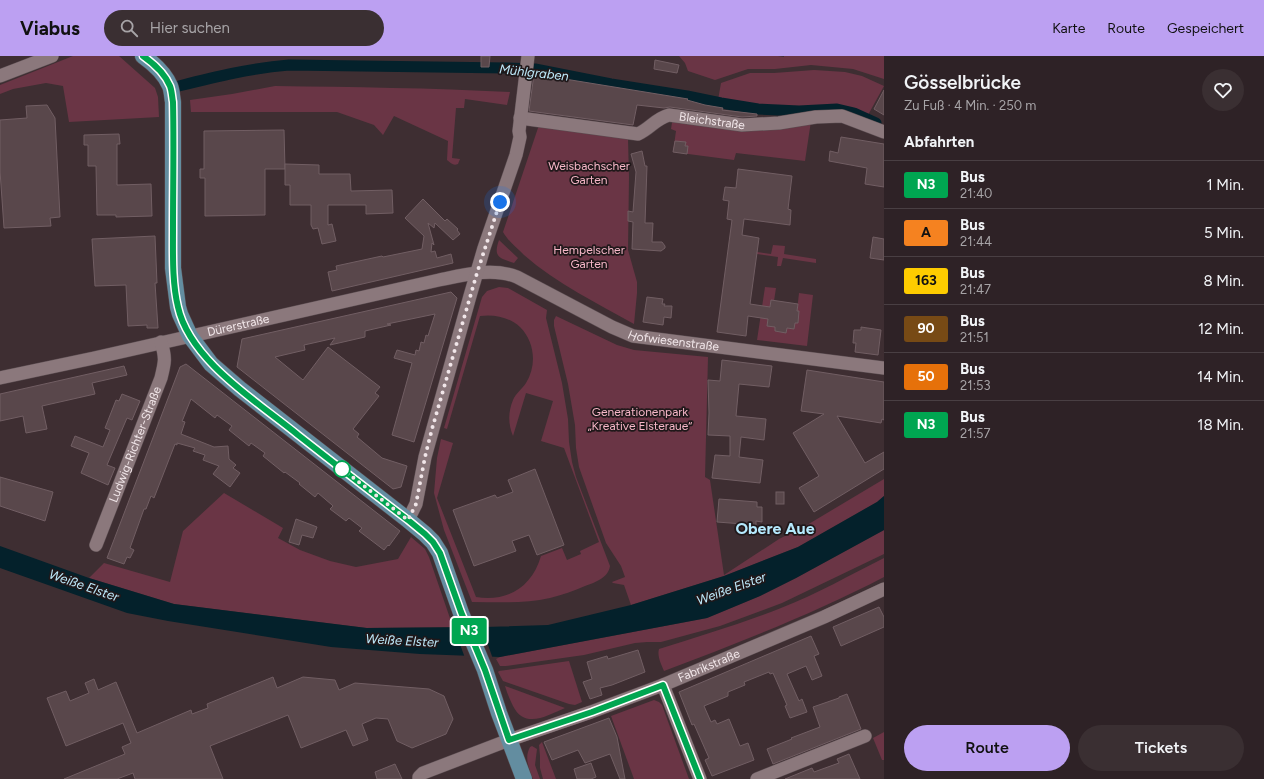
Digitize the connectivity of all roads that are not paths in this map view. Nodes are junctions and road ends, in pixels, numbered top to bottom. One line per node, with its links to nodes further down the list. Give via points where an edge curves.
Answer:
1 (52, 56): 4 (street)
2 (143, 56): 8 (main road, via 166,79 173,102 173,268 178,308)
3 (527, 64): 5 (street)
4 (0, 76)
5 (520, 118): 6 (street, Bleichstraße, via 638,134 659,118 669,115 742,125 842,116); 7 (street, via 520,137 516,155)
6 (884, 132)
7 (477, 273): 8 (street, Dürerstraße); 10 (street, Hofwiesenstraße, via 509,274 633,336); 12 (street, via 432,429 416,504)
8 (190, 336): 9 (street, Dürerstraße); 12 (main road, via 211,364 240,389)
9 (161, 342): 11 (street, Dürerstraße); 13 (street, Ludwig-Richter-Straße, via 165,355 164,367)
10 (884, 368)
11 (0, 378)
12 (408, 520): 17 (main road, via 433,542 440,553)
13 (96, 545)
14 (884, 589): 15 (street, Fabrikstraße)
15 (663, 685): 17 (street, Fabrikstraße); 20 (street)
16 (865, 736): 21 (street)
17 (509, 740): 18 (street, Fabrikstraße, via 423,773); 19 (main road)
18 (419, 778)
19 (524, 779)
20 (700, 779)
21 (757, 779)

